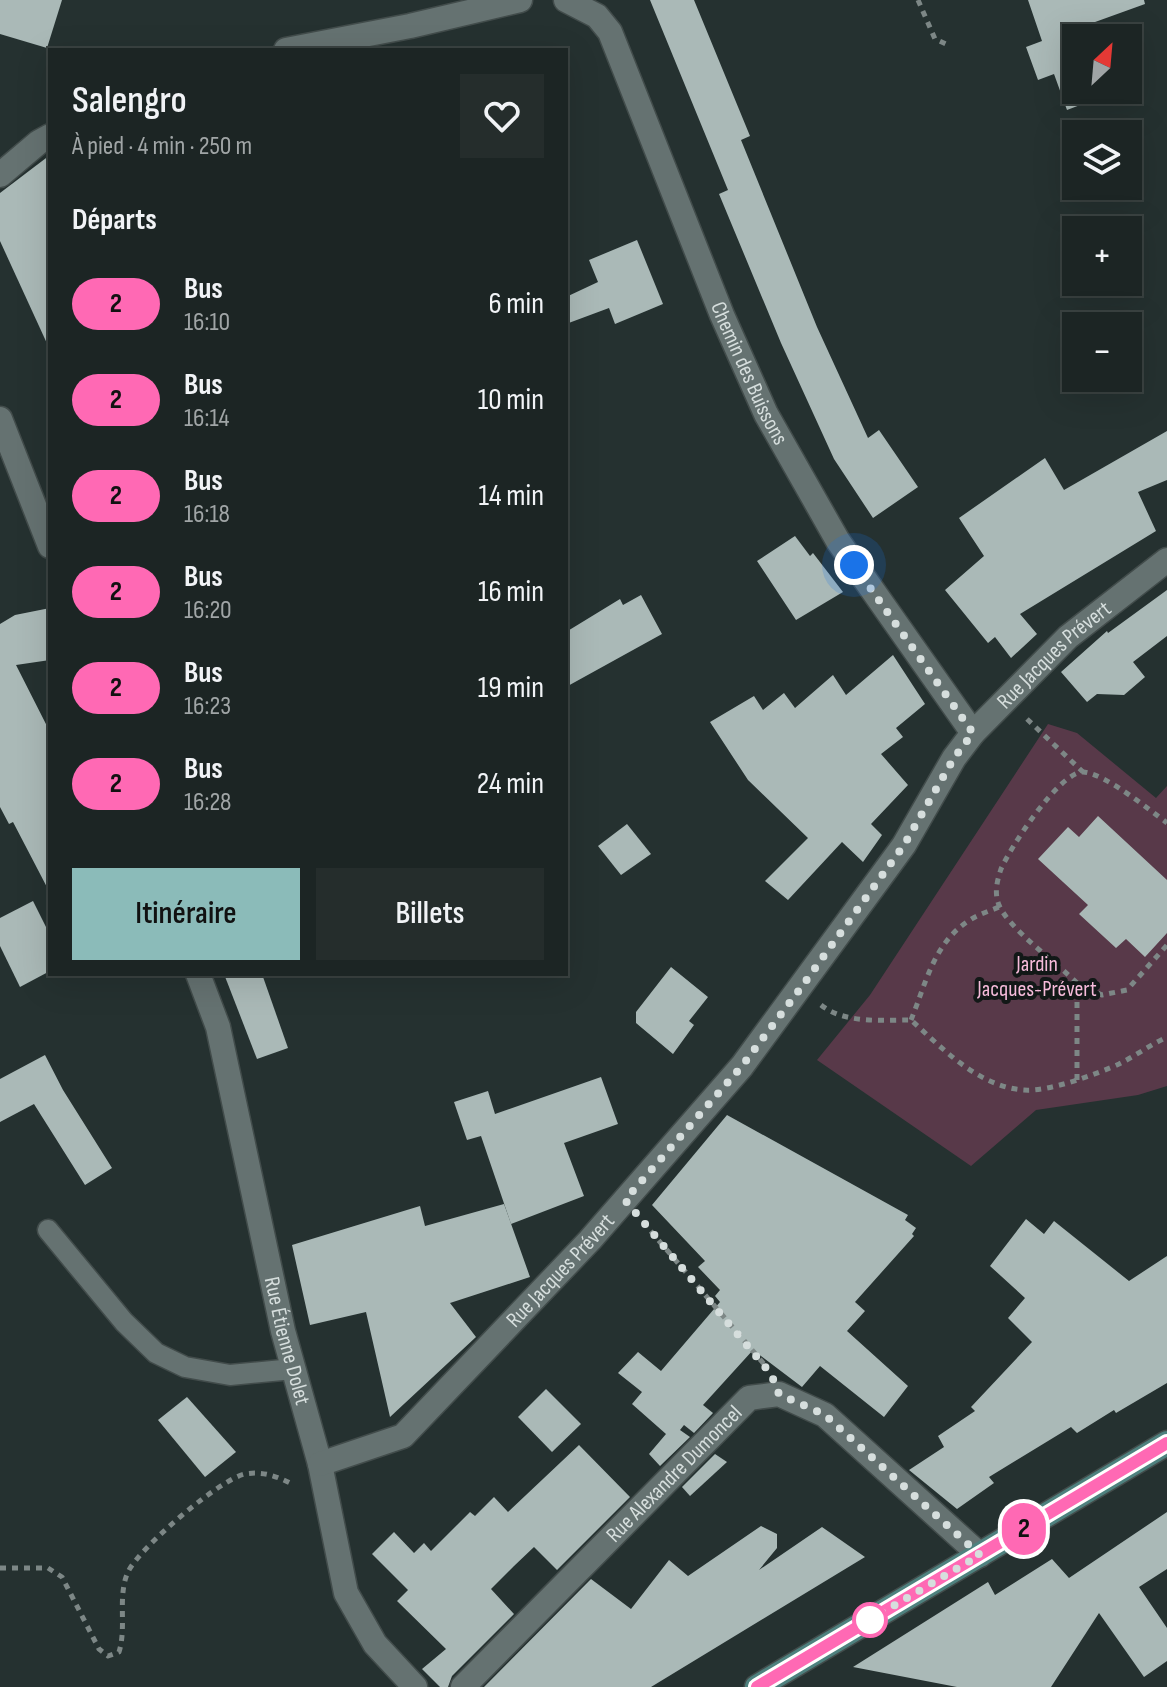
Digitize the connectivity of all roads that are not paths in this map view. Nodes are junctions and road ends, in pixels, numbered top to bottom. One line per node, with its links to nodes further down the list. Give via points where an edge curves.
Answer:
1 (520, 0): 3 (street)
2 (566, 0): 9 (street, Chemin des Buissons, via 597,16 610,32 766,414 838,541)
3 (296, 48)
4 (48, 137): 5 (street)
5 (0, 175)
6 (0, 419): 7 (street)
7 (48, 541)
8 (1167, 560): 9 (street, Rue Jacques Prévert, via 1068,637)
9 (973, 733): 14 (street, Rue Jacques Prévert, via 904,845 800,989 742,1066 625,1200 403,1436)
10 (199, 976): 12 (street, Rue Étienne Dolet, via 218,1027)
11 (48, 1230): 12 (lane, via 156,1353 185,1367 230,1375)
12 (293, 1369): 14 (street, Rue Étienne Dolet)
13 (1167, 1443): 15 (main road)
14 (320, 1464): 16 (street, Rue Étienne Dolet, via 346,1593 375,1644)
15 (980, 1555): 17 (street, Rue Alexandre Dumoncel, via 825,1415 779,1394 749,1398); 18 (main road)
16 (415, 1687)
17 (463, 1687)
18 (757, 1687)

